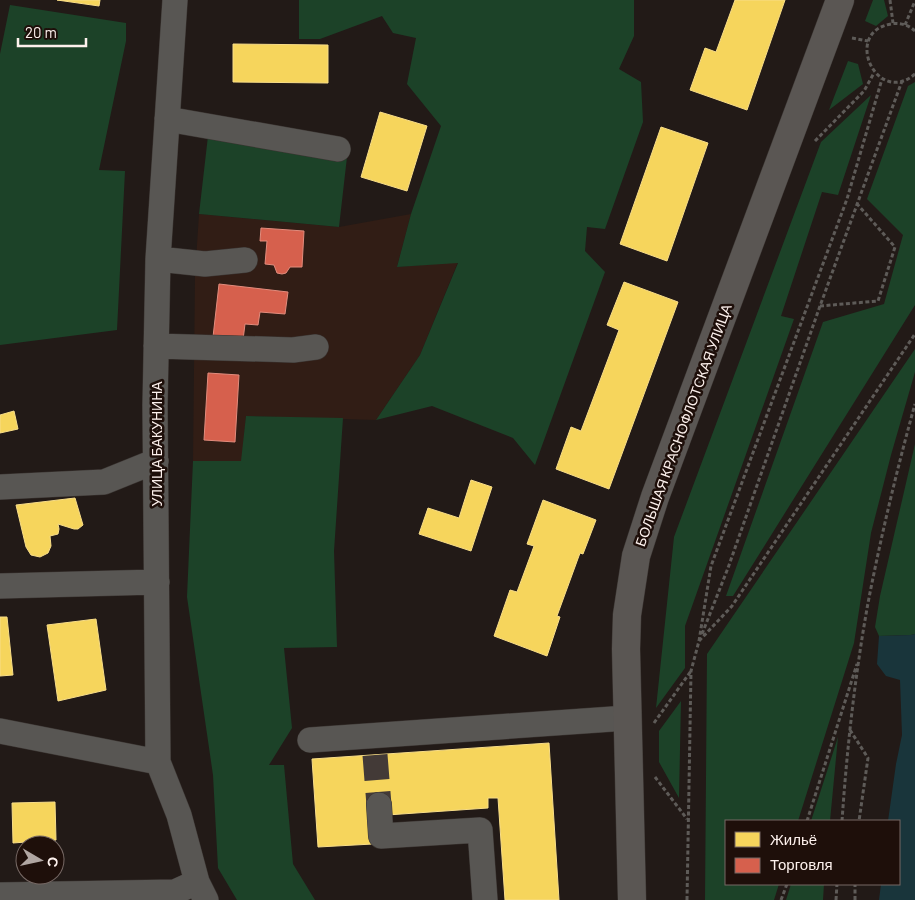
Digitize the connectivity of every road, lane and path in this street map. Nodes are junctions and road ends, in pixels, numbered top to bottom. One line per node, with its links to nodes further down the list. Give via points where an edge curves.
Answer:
1 (175, 0): 14 (street, УЛИЦА БАКУНИНА)
2 (840, 0): 32 (main road, БОЛЬШАЯ КРАСНОФЛОТСКАЯ УЛИЦА, via 636,556 627,615 626,649)
3 (890, 0): 5 (path)
4 (915, 2): 6 (path)
5 (893, 23): 6 (path); 9 (path, via 878,29)
6 (905, 25): 7 (path)
7 (915, 32)
8 (849, 38): 9 (path)
9 (868, 41): 10 (path, via 867,58)
10 (874, 72): 12 (path); 15 (path, via 864,91)
11 (915, 74): 13 (path)
12 (882, 79): 13 (path); 29 (path, via 847,199 711,566)
13 (902, 81): 17 (path)
14 (167, 119): 16 (street); 18 (street, УЛИЦА БАКУНИНА)
15 (809, 147)
16 (338, 149)
17 (858, 205): 20 (path); 20 (path, via 894,247 878,301)
18 (158, 259): 19 (street, via 205,264); 22 (street, УЛИЦА БАКУНИНА)
19 (245, 260)
20 (820, 306): 29 (path)
21 (915, 334): 29 (path, via 732,606)
22 (156, 346): 23 (street, via 293,350); 25 (street, УЛИЦА БАКУНИНА)
23 (316, 347)
24 (915, 404): 30 (path, via 868,603)
25 (156, 461): 26 (street, via 104,482); 27 (street, УЛИЦА БАКУНИНА)
26 (0, 487)
27 (156, 582): 28 (street); 36 (street, УЛИЦА БАКУНИНА)
28 (0, 586)
29 (699, 641): 31 (path)
30 (861, 654): 33 (path); 40 (path)
31 (691, 671): 32 (path); 39 (path)
32 (638, 724): 35 (street, via 374,746); 49 (main road, БОЛЬШАЯ КРАСНОФЛОТСКАЯ УЛИЦА)
33 (850, 730): 41 (path); 42 (path, via 868,758)
34 (0, 731): 36 (street)
35 (310, 740)
36 (158, 762): 46 (street, УЛИЦА БАКУНИНА, via 179,815)
37 (654, 776): 39 (path)
38 (379, 805): 48 (street, via 380,836 480,830)
39 (688, 819): 50 (path)
40 (807, 820)
41 (842, 820)
42 (860, 820)
43 (787, 885): 51 (path)
44 (837, 885): 52 (path)
45 (855, 885): 53 (path)
46 (202, 891): 47 (street)
47 (0, 895)
48 (485, 900)
49 (632, 900)
50 (687, 900)
51 (782, 900)
52 (836, 900)
53 (855, 900)

